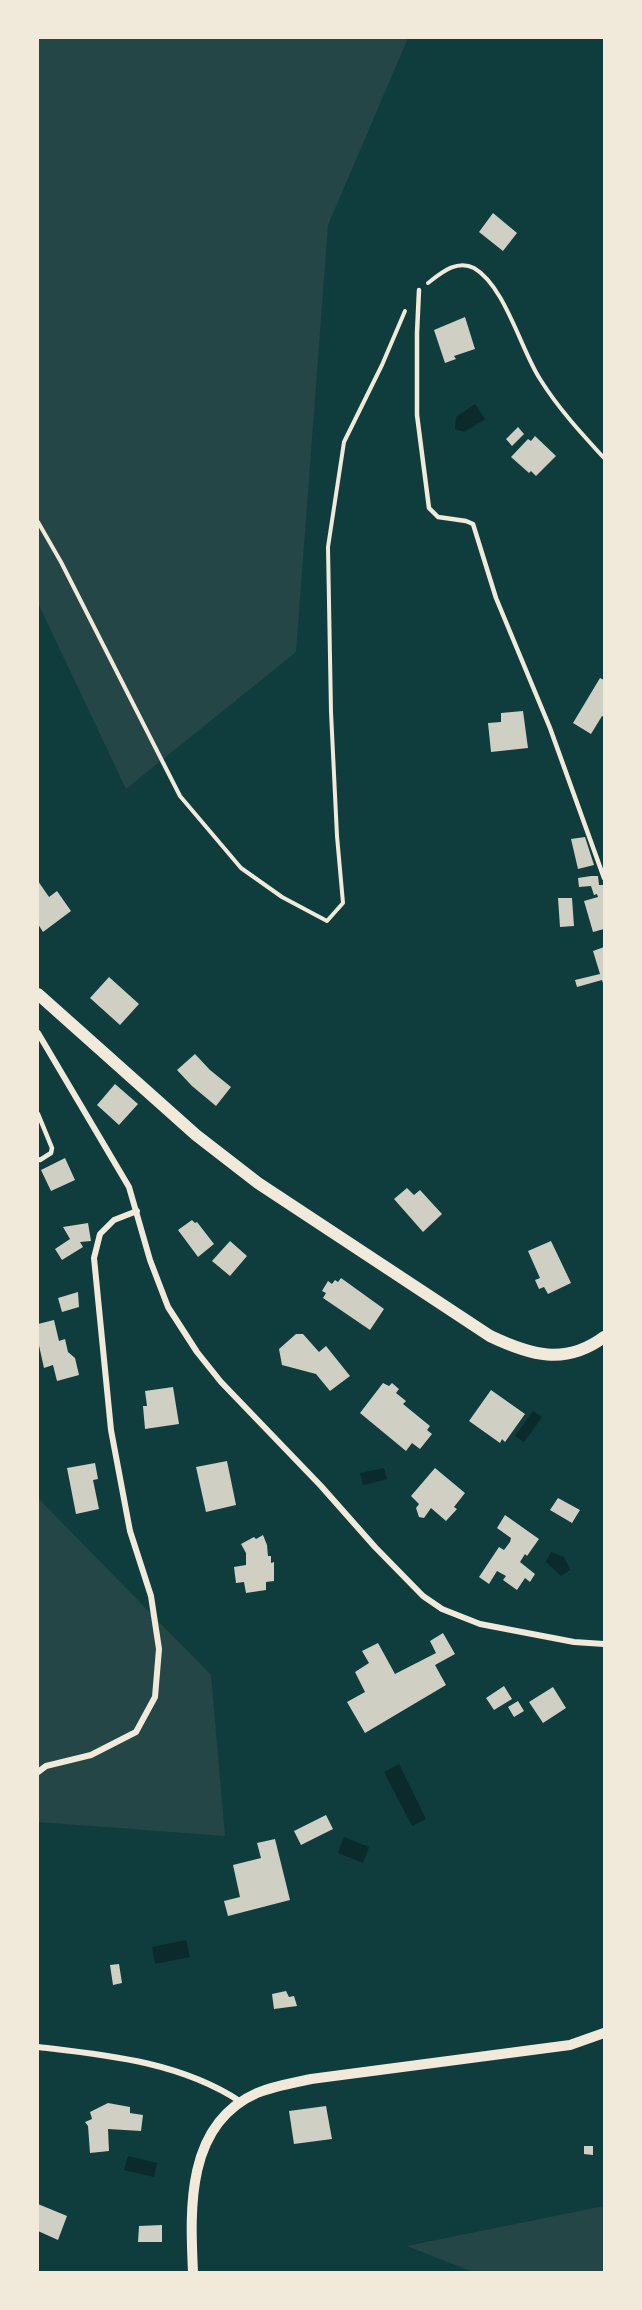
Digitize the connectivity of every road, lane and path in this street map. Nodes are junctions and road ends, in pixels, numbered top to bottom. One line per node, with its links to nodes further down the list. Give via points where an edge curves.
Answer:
1 (419, 290): 2 (path, via 444,271 460,265 474,268 499,296 538,377); 3 (path, via 407,306 344,442 328,548 331,712 343,903 327,921 282,897 241,868 180,796); 4 (lane, via 417,415 429,508 438,517 473,524 496,598 550,728)
2 (604, 458)
3 (38, 522)
4 (604, 878)
5 (38, 994): 11 (main road, via 196,1135 258,1183 490,1336 519,1350 549,1355 579,1350)
6 (38, 1033): 10 (street, via 129,1187)
7 (38, 1114): 8 (lane)
8 (39, 1122): 9 (lane, via 52,1148 46,1158)
9 (38, 1159)
10 (137, 1211): 12 (street, via 168,1307 197,1352 423,1596 442,1609 480,1624); 13 (street, via 114,1220 100,1234 94,1258 111,1430 130,1531 151,1596 159,1649 155,1697 136,1732 91,1755 46,1766)
11 (604, 1337)
12 (604, 1644)
13 (38, 1772)
14 (604, 2033): 16 (street, via 570,2045 311,2079 274,2087)
15 (38, 2047): 16 (street, via 124,2057 221,2088)
16 (241, 2102): 17 (street, via 214,2130 200,2156 193,2194)
17 (193, 2272)

